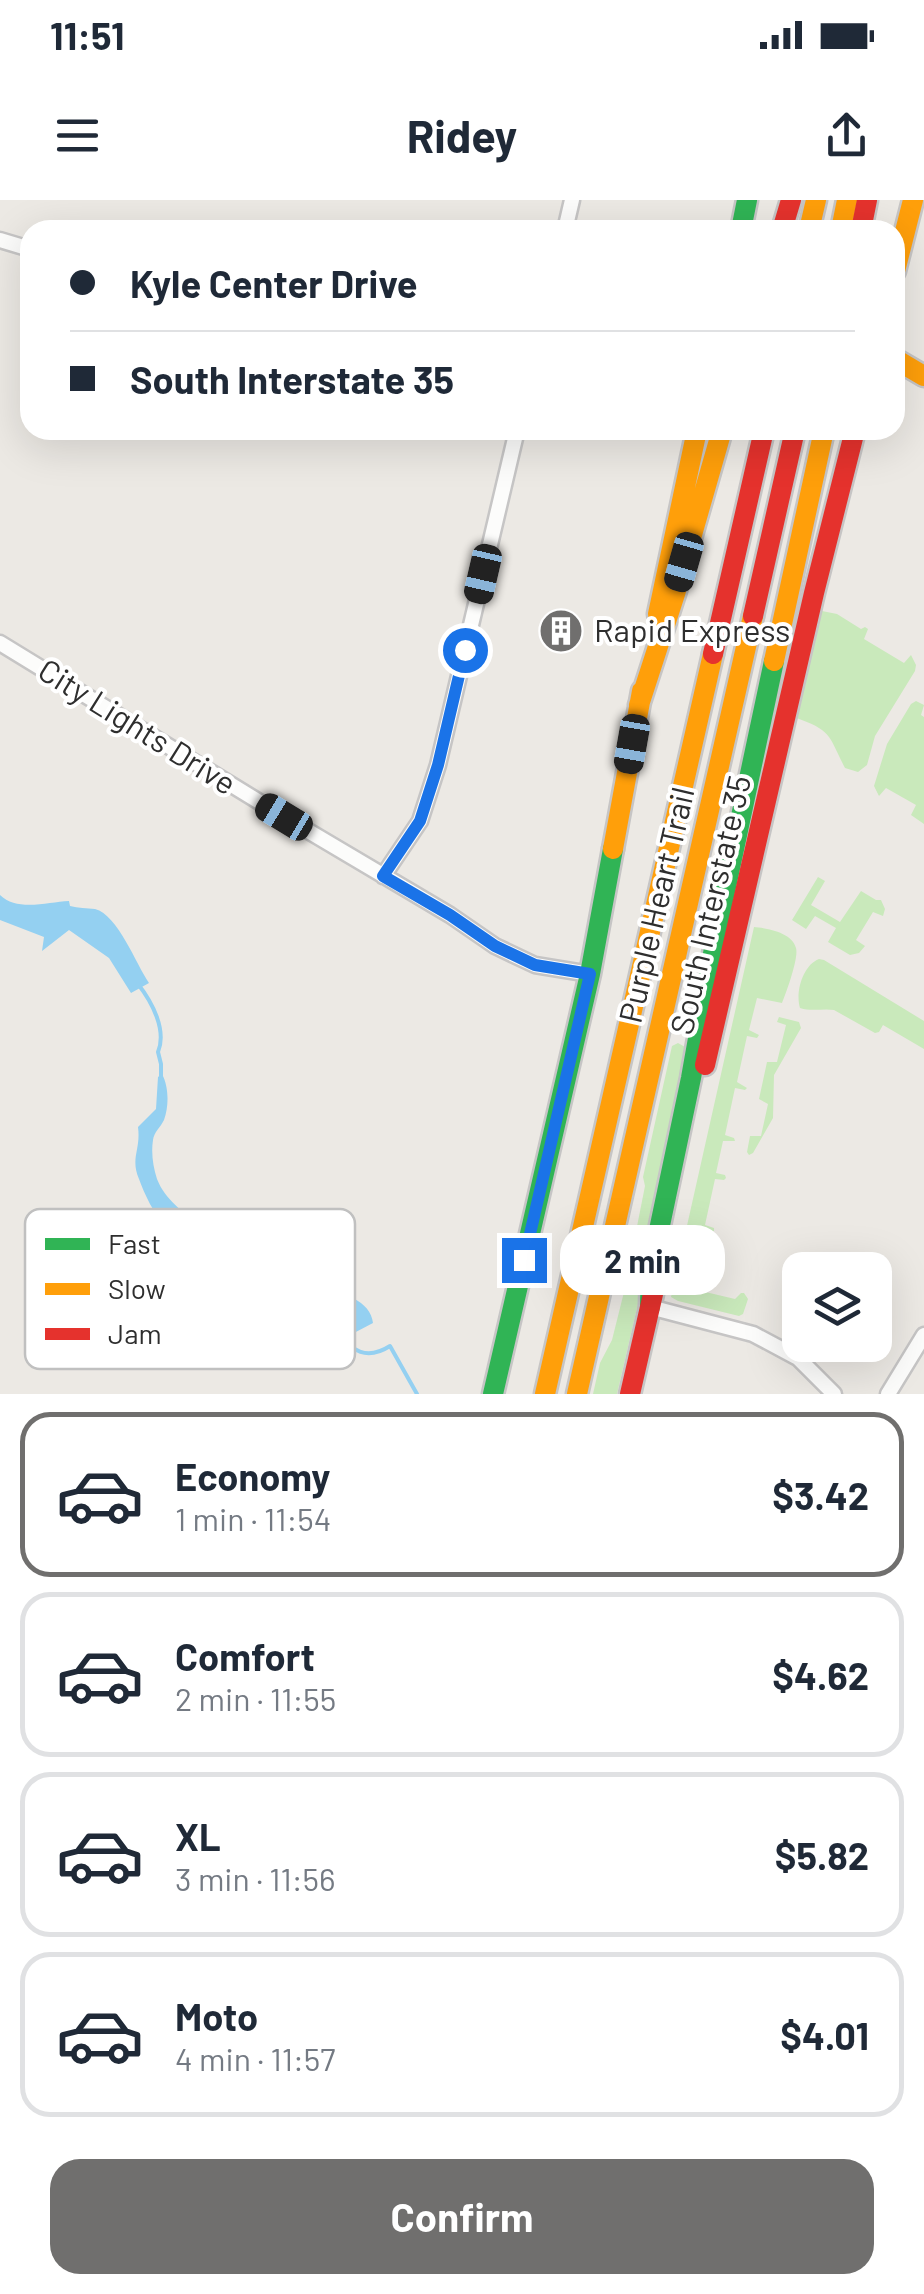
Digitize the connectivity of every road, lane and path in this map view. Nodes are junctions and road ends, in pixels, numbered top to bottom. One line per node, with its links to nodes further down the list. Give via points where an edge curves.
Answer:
1 (913, 200): 2 (main road)
2 (905, 232)
3 (515, 440): 12 (street, via 438,765 420,821)
4 (690, 440): 11 (main road)
5 (719, 440): 11 (main road)
6 (762, 440): 17 (main road, Purple Heart Trail)
7 (793, 440): 18 (main road, Purple Heart Trail)
8 (822, 440): 14 (main road, via 718,920)
9 (852, 440): 14 (main road, South Interstate 35)
10 (0, 644): 12 (street, City Lights Drive)
11 (639, 705): 13 (main road)
12 (383, 876): 13 (street, City Lights Drive, via 535,965)
13 (590, 974): 16 (main road)
14 (650, 1307): 19 (main road, South Interstate 35); 20 (street, via 753,1334 798,1358)
15 (924, 1335): 21 (street)
16 (492, 1394)
17 (545, 1394)
18 (577, 1394)
19 (630, 1394)
20 (834, 1394)
21 (888, 1394)

